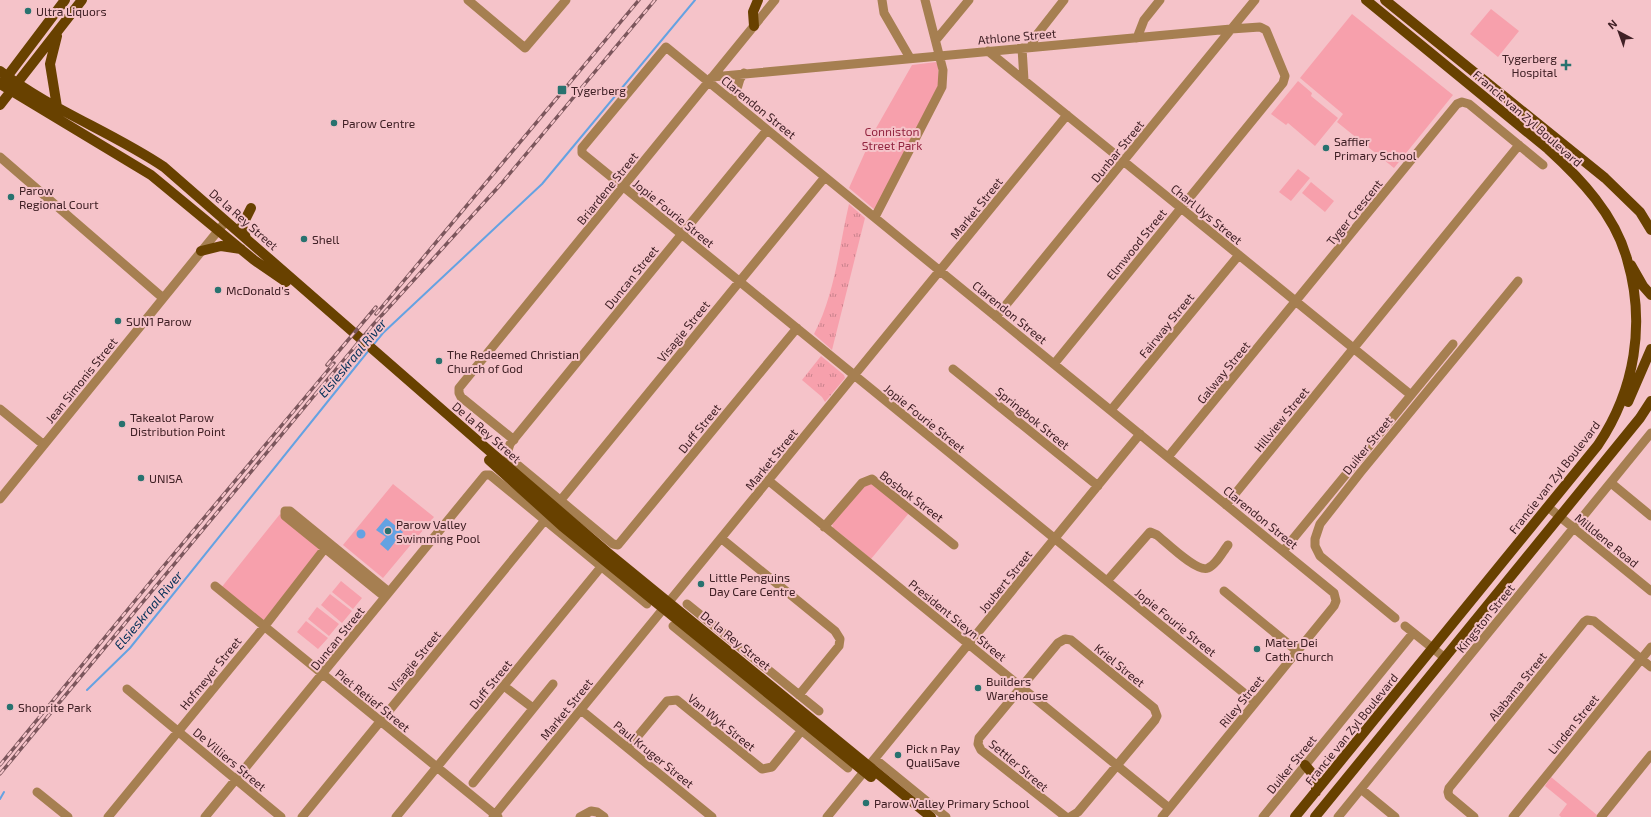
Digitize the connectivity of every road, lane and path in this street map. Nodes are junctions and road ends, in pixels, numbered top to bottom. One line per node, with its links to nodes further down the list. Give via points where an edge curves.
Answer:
1 (65, 0): 26 (main road)
2 (82, 0): 15 (main road)
3 (468, 0): 4 (street, via 525,48)
4 (566, 0)
5 (758, 0): 16 (main road, via 752,12)
6 (775, 0): 16 (street, Briardene Street)
7 (882, 0): 23 (street, via 884,13)
8 (925, 0): 19 (street)
9 (969, 0): 19 (street)
10 (1064, 0): 20 (street)
11 (1160, 0): 18 (street, via 1144,20)
12 (1255, 0): 17 (street, Dunbar Street)
13 (1366, 0): 57 (main road, Francie van Zyl Boulevard, via 1571,170 1606,214)
14 (1385, 0): 46 (main road, Francie van Zyl Boulevard, via 1605,178)
15 (62, 25): 29 (main road); 32 (main road, via 50,61)
16 (754, 26): 25 (street, Briardene Street)
17 (1231, 29): 18 (street, Athlone Street); 28 (street, Athlone Street, via 1260,27 1266,30 1285,76); 39 (street, Dunbar Street)
18 (1137, 38): 20 (street, Athlone Street)
19 (936, 40): 22 (street)
20 (1026, 48): 21 (street, Athlone Street); 27 (street)
21 (988, 51): 22 (street, Athlone Street); 27 (street, Charl Uys Street)
22 (939, 55): 23 (street, Athlone Street); 47 (street, via 944,75 942,87)
23 (910, 58): 24 (street, Athlone Street)
24 (744, 73): 25 (street, Athlone Street); 30 (street)
25 (710, 79): 30 (street, Clarendon Street); 37 (street, Clarendon Street, via 666,47); 42 (street, Briardene Street)
26 (2, 80): 29 (main road)
27 (1024, 80): 33 (street, Charl Uys Street)
28 (1283, 83): 45 (street, Elmwood Street)
29 (14, 87): 31 (main road); 32 (main road, De la Rey Street); 43 (main road, De la Rey Street, via 151,175)
30 (733, 102): 34 (street, Clarendon Street)
31 (0, 105)
32 (57, 107): 35 (main road, De la Rey Street)
33 (1067, 115): 39 (street, Charl Uys Street); 58 (street, Market Street)
34 (767, 130): 41 (street, Clarendon Street); 52 (street, Duncan Street)
35 (128, 145): 43 (main road, via 131,155 164,177); 48 (main road, De la Rey Street, via 164,167)
36 (1519, 145): 40 (street, Tyger Crescent); 63 (street, Tyger Crescent, via 1469,104 1457,104); 67 (street)
37 (581, 151): 42 (street, Jopie Fourie Street)
38 (0, 157): 62 (street)
39 (1124, 161): 45 (street, Charl Uys Street); 64 (street, Dunbar Street)
40 (1543, 165)
41 (825, 176): 47 (street, Clarendon Street); 59 (street, Visagie Street)
42 (623, 187): 52 (street, Jopie Fourie Street); 73 (street, Briardene Street)
43 (186, 202): 50 (main road, De la Rey Street)
44 (251, 208): 53 (main road, via 242,226)
45 (1181, 208): 56 (street, Charl Uys Street); 70 (street, Elmwood Street)
46 (1640, 212): 49 (main road); 51 (main road, Francie van Zyl Boulevard)
47 (875, 217): 58 (street, Clarendon Street)
48 (226, 221): 50 (street, Jean Simonis Street); 53 (main road, De la Rey Street)
49 (1651, 224)
50 (219, 230): 54 (main road, De la Rey Street); 55 (street, Jean Simonis Street)
51 (1651, 230)
52 (682, 234): 59 (street, Jopie Fourie Street); 80 (street, Duncan Street)
53 (246, 238): 69 (main road, De la Rey Street)
54 (241, 249): 55 (main road, via 221,246); 69 (main road, De la Rey Street, via 280,276)
55 (201, 251): 62 (street, Jean Simonis Street)
56 (1239, 255): 63 (street, Charl Uys Street); 77 (street, Fairway Street)
57 (1627, 258): 61 (main road); 83 (main road, Francie van Zyl Boulevard, via 1636,308 1636,336 1631,371 1613,421)
58 (940, 271): 64 (street, Clarendon Street); 72 (street, Market Street)
59 (739, 281): 65 (street, Jopie Fourie Street); 88 (street, Visagie Street)
60 (1518, 281): 112 (street, Duiker Street, via 1360,473 1316,532 1315,546 1320,556)
61 (1651, 295)
62 (163, 298): 81 (street, Jean Simonis Street)
63 (1296, 301): 67 (street, Charl Uys Street); 82 (street, Galway Street)
64 (996, 317): 70 (street, Clarendon Street)
65 (797, 328): 72 (street, Jopie Fourie Street); 98 (street, Duff Street)
66 (1453, 344): 74 (street)
67 (1354, 348): 74 (street, Charl Uys Street); 89 (street, Hillview Street)
68 (1651, 349): 83 (main road, via 1629,401 1614,428)
69 (376, 357): 111 (main road, De la Rey Street, via 562,526)
70 (1054, 364): 77 (street, Clarendon Street)
71 (953, 368): 86 (street, Springbok Street)
72 (854, 376): 84 (street, Market Street); 97 (street, Jopie Fourie Street)
73 (458, 391): 80 (street, De la Rey Street, via 461,397)
74 (1411, 395): 101 (street)
75 (1651, 401): 92 (main road)
76 (0, 409): 81 (street)
77 (1111, 410): 79 (street, Clarendon Street)
78 (1651, 433): 85 (street, Kingston Street)
79 (1140, 434): 82 (street, Clarendon Street); 86 (street, Joubert Street)
80 (514, 440): 88 (street, De la Rey Street, via 508,450 510,459)
81 (44, 445): 87 (street, Jean Simonis Street)
82 (1168, 457): 89 (street, Clarendon Street)
83 (1583, 465): 90 (main road, Francie van Zyl Boulevard)
84 (769, 481): 94 (street, President Steyn Street); 96 (street, Market Street)
85 (1611, 483): 91 (street); 95 (street, Kingston Street)
86 (1098, 486): 97 (street, Joubert Street)
87 (0, 499)
88 (560, 501): 98 (street, De la Rey Street, via 613,544)
89 (1226, 505): 101 (street, Clarendon Street)
90 (1548, 508): 92 (street, Milldene Road); 119 (main road, Francie van Zyl Boulevard)
91 (1651, 516)
92 (1559, 517): 95 (street, Milldene Road); 121 (main road)
93 (545, 520): 102 (street); 107 (street, Duncan Street, via 487,475); 134 (street, Visagie Street)
94 (824, 527): 99 (street, Bosbok Street, via 862,483 872,479); 117 (street, President Steyn Street)
95 (1574, 528): 106 (street, Milldene Road); 146 (street, Kingston Street)
96 (722, 539): 111 (street, Market Street); 129 (street, via 835,631 840,638 839,646)
97 (1054, 539): 103 (street, Jopie Fourie Street); 117 (street, Joubert Street)
98 (620, 544)
99 (954, 545)
100 (1228, 545): 103 (street, via 1211,566 1203,568 1193,565 1150,532)
101 (1284, 551): 108 (street, Clarendon Street, via 1332,591)
102 (601, 567): 109 (street); 126 (street, Duff Street)
103 (1107, 581): 130 (street, Jopie Fourie Street)
104 (215, 586): 115 (street, Piet Retief Street)
105 (1224, 591): 120 (street)
106 (1651, 591)
107 (387, 595): 115 (street, Hofmeyer Street, via 327,545); 124 (street, Duncan Street)
108 (1336, 598): 120 (street, Riley Street, via 1334,606)
109 (646, 604)
110 (687, 604): 129 (street, De la Rey Street)
111 (666, 605): 132 (street, Market Street); 140 (main road, De la Rey Street)
112 (1395, 618)
113 (673, 626): 135 (street)
114 (1405, 626): 116 (street)
115 (264, 627): 124 (street, Piet Retief Street); 136 (street, Hofmeyer Street)
116 (1413, 633): 119 (street); 139 (street, Duiker Street)
117 (969, 644): 127 (street, President Steyn Street); 140 (street, Joubert Street)
118 (1651, 647): 122 (street, Linden Street)
119 (1433, 648): 121 (street); 148 (main road, Francie van Zyl Boulevard)
120 (1298, 651): 130 (street, Riley Street)
121 (1445, 658): 169 (main road)
122 (1641, 659): 123 (street, Alabama Street); 172 (street, Alabama Street, via 1594,621 1584,622 1449,788 1449,796); 173 (street, Linden Street)
123 (1651, 667)
124 (323, 674): 134 (street, Piet Retief Street); 144 (street, Duncan Street)
125 (553, 684): 131 (street)
126 (504, 686): 131 (street); 142 (street, Duff Street)
127 (1021, 687): 141 (street, President Steyn Street); 141 (street, Kriel Street, via 1060,641 1069,639 1083,650 1156,712 1155,720); 164 (street, Settler Street, via 979,738 978,746)
128 (127, 689): 136 (street, De Villiers Street)
129 (799, 696): 133 (street, De la Rey Street)
130 (1255, 702): 149 (street, Riley Street)
131 (533, 708): 145 (street)
132 (581, 710): 137 (street, Paul Kruger Street); 150 (street, Market Street)
133 (819, 711)
134 (381, 721): 142 (street, Piet Retief Street); 155 (street, Visagie Street)
135 (802, 730): 137 (street, Van Wyk Street, via 772,767 762,769 677,700 672,699 667,701); 143 (street)
136 (178, 732): 144 (street, De Villiers Street); 152 (street, Hofmeyer Street)
137 (628, 748): 159 (street, Paul Kruger Street)
138 (1651, 755): 174 (street)
139 (1305, 765): 148 (main road, via 1316,778); 167 (street, Duiker Street)
140 (870, 766): 160 (street, Joubert Street); 161 (main road, De la Rey Street); 162 (main road, De la Rey Street); 163 (street, De la Rey Street)
141 (1117, 766): 149 (street, President Steyn Street); 165 (street, via 1078,812)
142 (437, 767): 150 (street, Piet Retief Street); 156 (street, Duff Street)
143 (848, 768)
144 (236, 780): 153 (street, Duncan Street); 154 (street, De Villiers Street)
145 (473, 783)
146 (1361, 789): 170 (street, Kingston Street); 171 (street)
147 (37, 792): 151 (street)
148 (1316, 792): 168 (main road, Francie van Zyl Boulevard)
149 (1169, 808): 166 (street, Riley Street)
150 (495, 816)
151 (68, 817)
152 (108, 817)
153 (205, 817)
154 (281, 817)
155 (302, 817)
156 (396, 817)
157 (580, 817): 158 (street, via 591,811)
158 (604, 817)
159 (712, 817)
160 (827, 817)
161 (920, 817)
162 (931, 817)
163 (946, 817)
164 (1066, 817)
165 (1070, 817)
166 (1162, 817)
167 (1263, 817)
168 (1295, 817)
169 (1315, 817)
170 (1338, 817)
171 (1396, 817)
172 (1474, 817)
173 (1513, 817)
174 (1600, 817)

